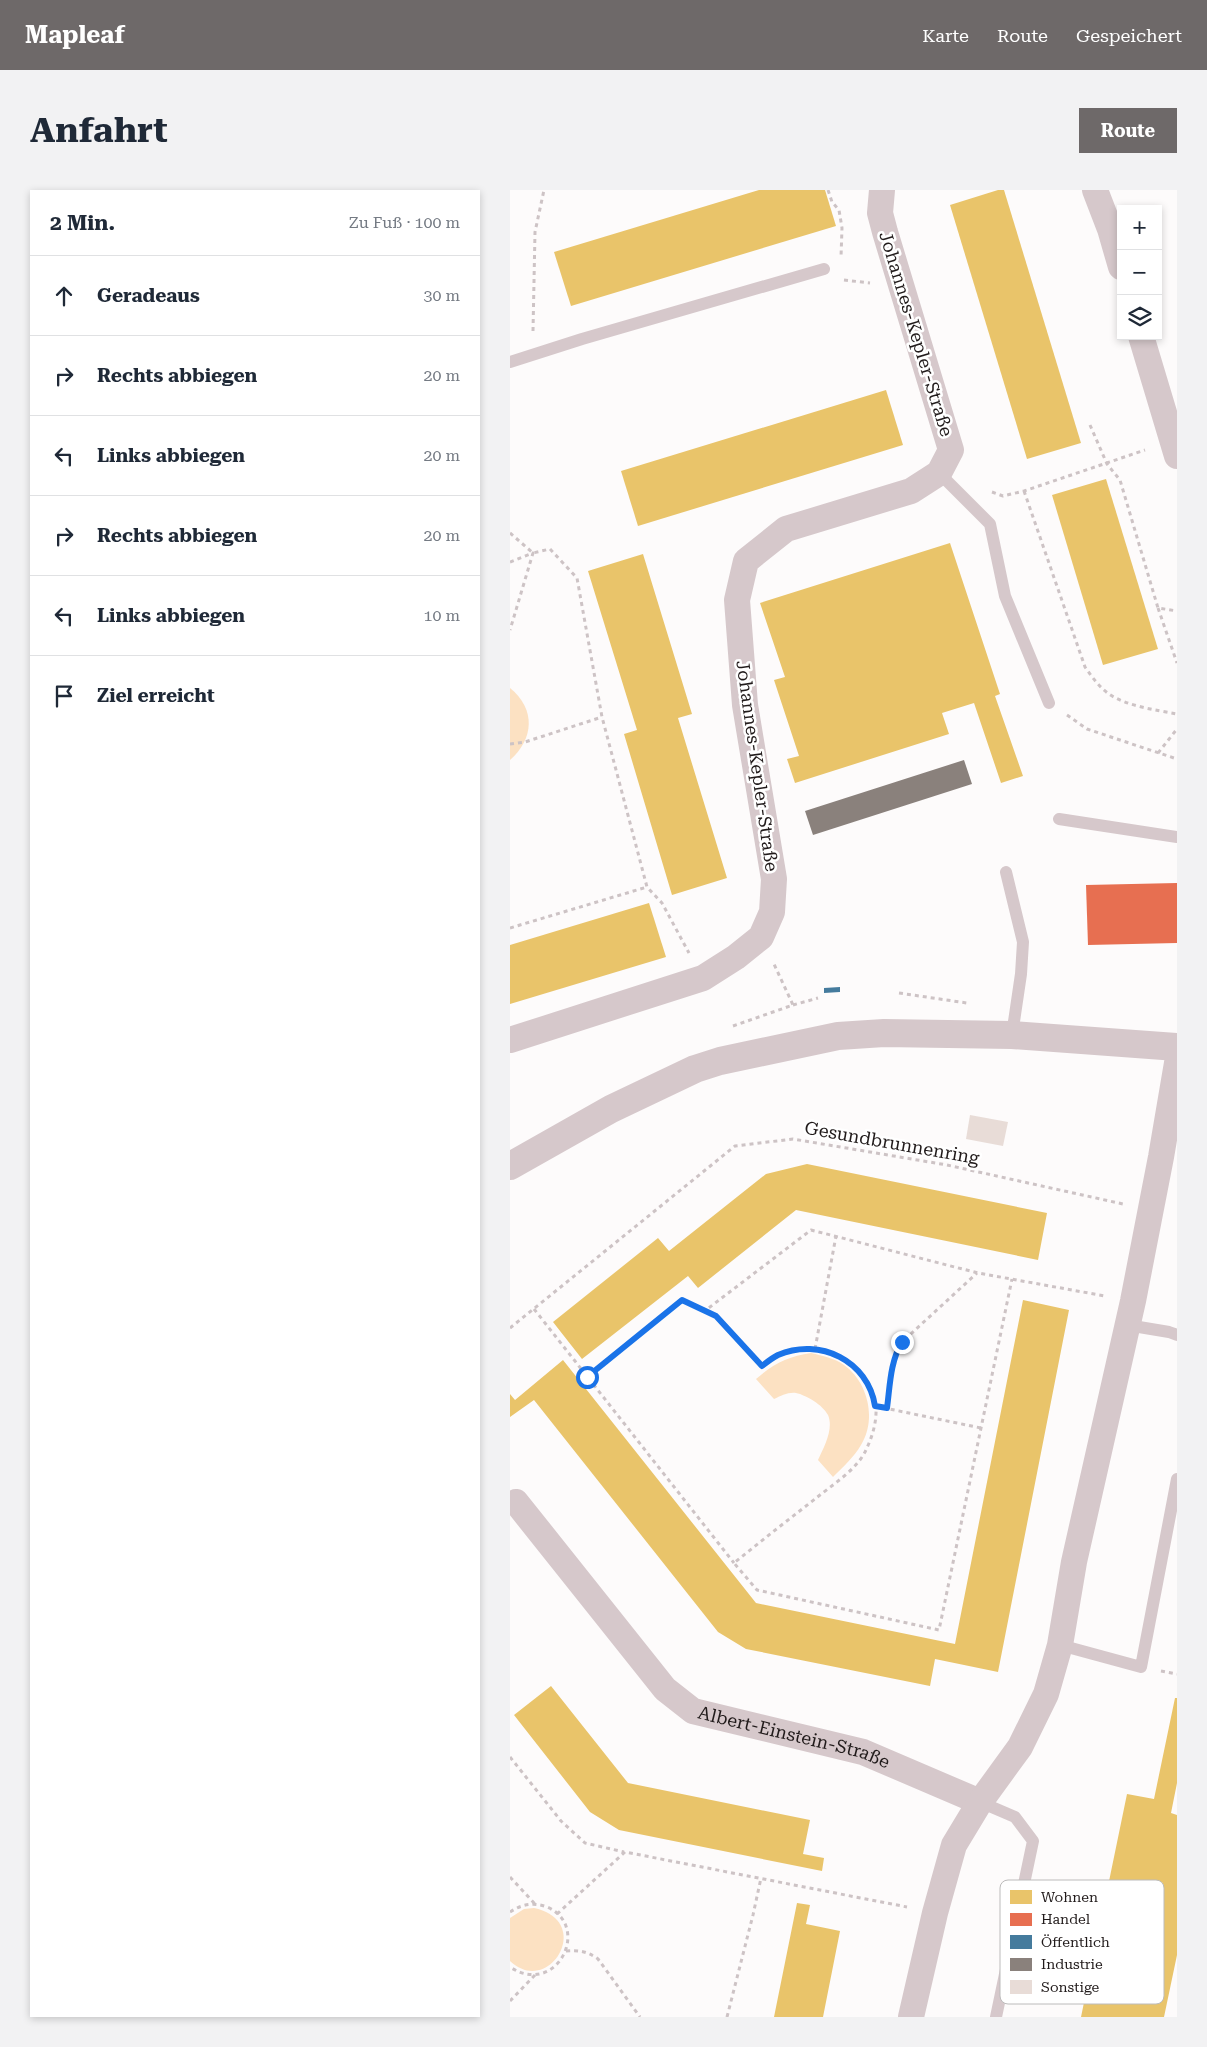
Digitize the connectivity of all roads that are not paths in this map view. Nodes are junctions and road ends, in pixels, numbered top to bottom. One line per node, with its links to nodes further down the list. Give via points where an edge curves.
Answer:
1 (882, 190): 8 (street, Johannes-Kepler-Straße, via 880,213 951,450)
2 (1095, 190): 3 (street)
3 (1117, 253)
4 (824, 269): 6 (lane)
5 (1142, 340): 7 (street)
6 (510, 362)
7 (1174, 448)
8 (939, 473): 9 (lane, via 990,524 1005,596); 14 (street, Johannes-Kepler-Straße, via 911,491 786,529 746,561 737,600 745,705 774,879 772,912 761,937 736,958 703,978)
9 (1049, 703)
10 (1059, 818): 11 (lane)
11 (1177, 837)
12 (1006, 872): 13 (lane, via 1023,942)
13 (1014, 1022): 15 (street); 18 (street, via 838,1036 720,1061 695,1069 611,1109)
14 (510, 1040)
15 (1177, 1047)
16 (1177, 1063): 17 (street)
17 (1169, 1159): 19 (street, via 1150,1210)
18 (510, 1166)
19 (1130, 1313): 20 (lane); 23 (street, via 1074,1562)
20 (1177, 1335)
21 (1177, 1479): 23 (lane, via 1141,1667)
22 (516, 1502): 24 (street, Albert-Einstein-Straße, via 665,1689 693,1711 863,1752)
23 (1060, 1646): 24 (street, via 1046,1694 1020,1747)
24 (980, 1802): 25 (lane, via 1015,1817 1033,1841); 27 (street, via 954,1845)
25 (1025, 1880)
26 (1000, 1998): 28 (lane)
27 (911, 2017)
28 (996, 2017)

